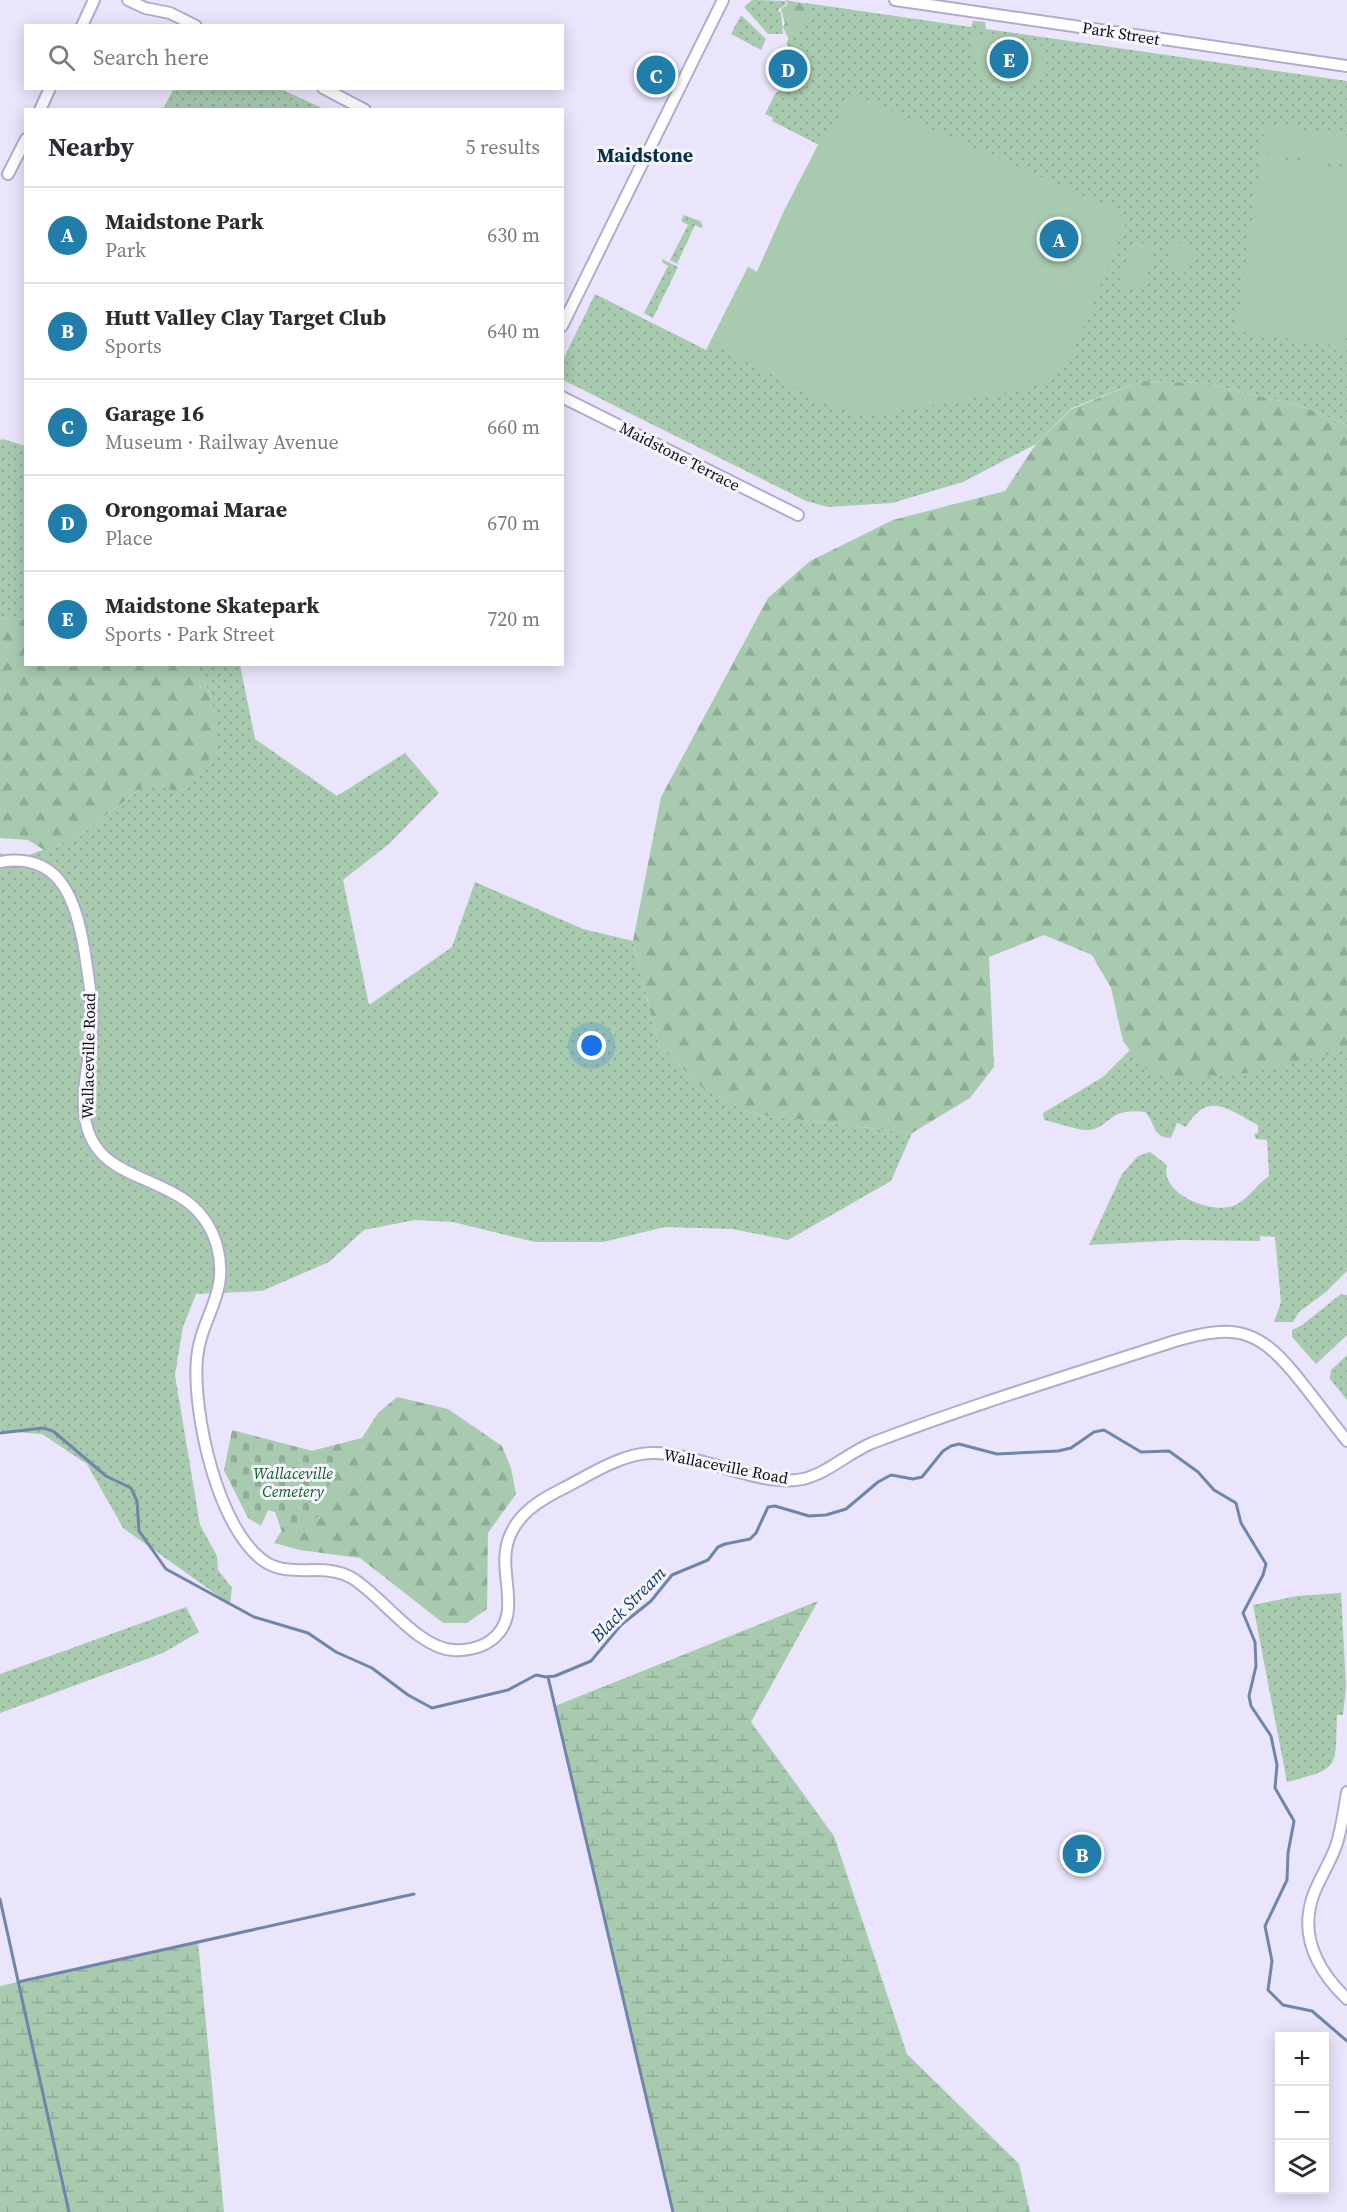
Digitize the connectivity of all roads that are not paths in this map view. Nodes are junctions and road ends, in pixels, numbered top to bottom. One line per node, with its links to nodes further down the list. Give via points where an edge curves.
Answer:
1 (94, 0): 5 (street)
2 (128, 0): 6 (street)
3 (723, 0): 14 (street)
4 (895, 0): 7 (street, Park Street)
5 (82, 24)
6 (192, 24)
7 (1347, 66)
8 (49, 90): 10 (street)
9 (327, 90): 11 (street)
10 (41, 108)
11 (361, 108)
12 (24, 143): 13 (street)
13 (8, 174)
14 (564, 322)
15 (564, 398): 16 (street, Maidstone Terrace)
16 (798, 515)
17 (0, 862): 18 (street, Wallaceville Road, via 15,859 43,867 56,876 76,909 92,997 84,1114 95,1144 122,1170 174,1191 190,1202 205,1219 216,1242 221,1284 199,1348 197,1375 206,1441 222,1503 247,1543 268,1563 284,1569 322,1569 345,1574 422,1637 443,1649 481,1645 494,1638 506,1622 510,1604 506,1545 527,1511 561,1490 642,1454 658,1453 779,1479 803,1479 872,1443 1125,1358 1203,1333 1218,1332 1245,1335 1272,1347)
18 (1347, 1441)
19 (1347, 1792): 20 (street, via 1336,1845 1313,1895 1308,1924 1308,1937 1319,1964)
20 (1347, 1999)

